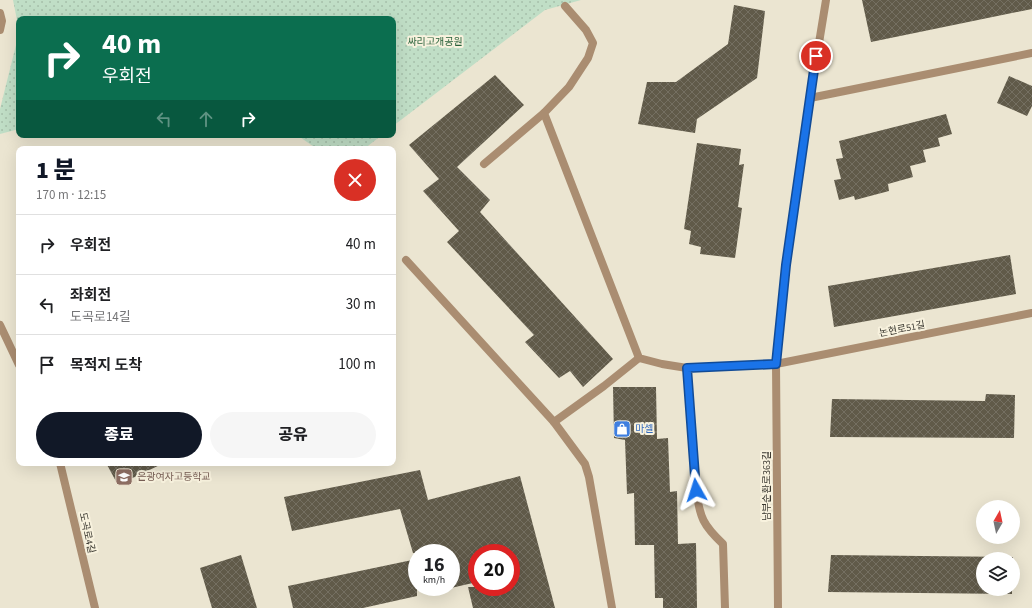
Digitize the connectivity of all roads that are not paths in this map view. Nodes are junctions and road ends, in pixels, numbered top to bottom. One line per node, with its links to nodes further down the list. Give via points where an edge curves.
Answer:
1 (826, 0): 6 (street, 남부순환로363길)
2 (565, 6): 7 (street, via 586,30 593,43 588,58 569,87)
3 (0, 13): 4 (street)
4 (0, 30)
5 (1032, 53): 6 (street)
6 (810, 98): 14 (street, 남부순환로363길, via 786,265)
7 (544, 113): 8 (street); 12 (street)
8 (484, 164)
9 (406, 260): 16 (street)
10 (1032, 313): 14 (street, 논현로51길)
11 (0, 325): 13 (street)
12 (639, 358): 15 (street, 논현로51길); 16 (street)
13 (16, 359)
14 (776, 364): 15 (street, 논현로51길); 21 (street, 남부순환로363길)
15 (687, 368): 20 (street, via 698,508 704,524 724,544)
16 (554, 422): 19 (street, via 585,464)
17 (61, 466): 18 (street, 도곡로4길)
18 (95, 608)
19 (612, 608)
20 (725, 608)
21 (778, 608)

